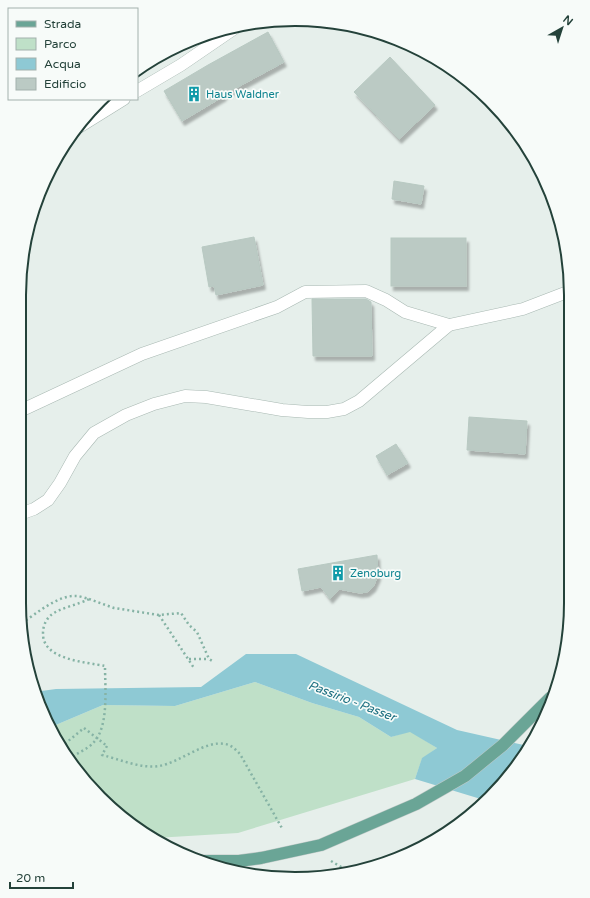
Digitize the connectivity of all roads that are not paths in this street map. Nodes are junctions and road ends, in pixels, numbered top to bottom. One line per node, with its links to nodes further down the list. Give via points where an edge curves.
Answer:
1 (224, 35): 2 (street)
2 (138, 90)
3 (122, 100): 4 (street)
4 (95, 116)
5 (564, 293): 6 (street, via 523,310)
6 (449, 326): 7 (street, via 405,312 366,291 305,292 277,307 142,354); 8 (street, via 359,401 344,409 327,412 282,410 206,397 185,396 126,414 94,433 75,456 48,500)
7 (26, 408)
8 (26, 512)
9 (545, 704): 10 (main road, bridge, via 503,745 465,776 416,804 321,845 261,858)
10 (219, 861)

